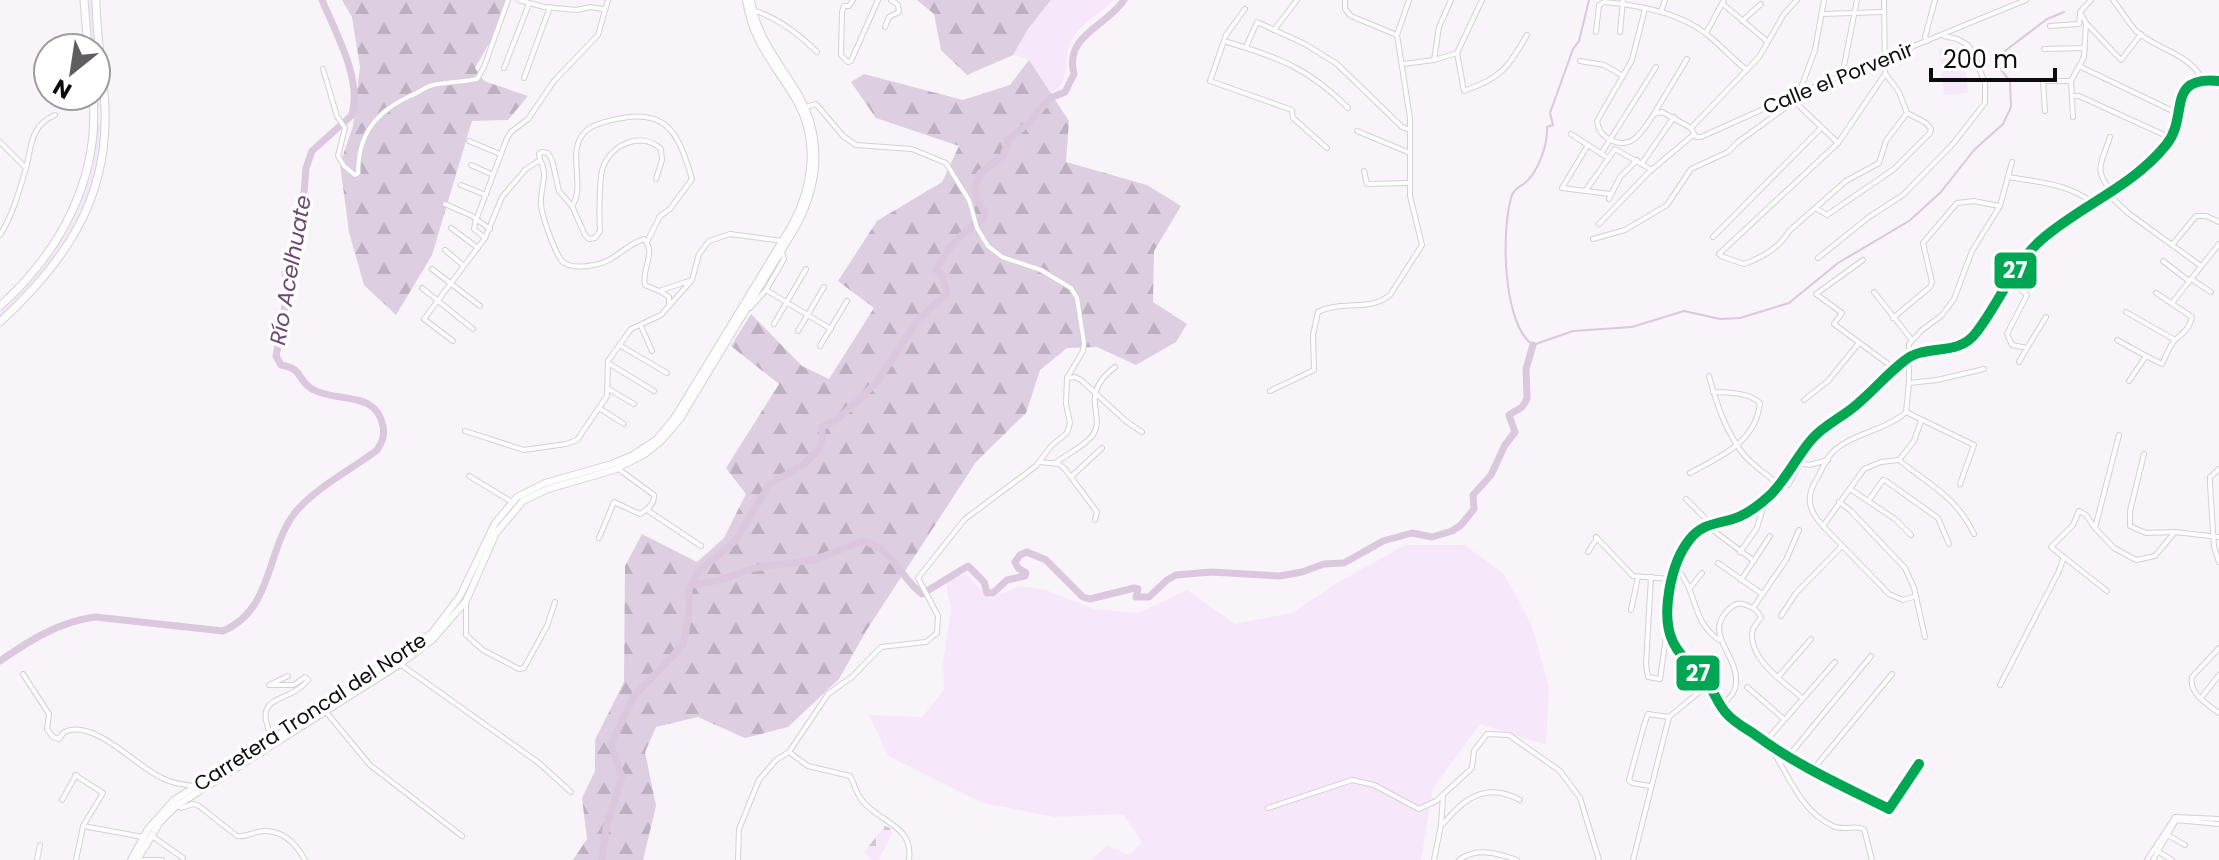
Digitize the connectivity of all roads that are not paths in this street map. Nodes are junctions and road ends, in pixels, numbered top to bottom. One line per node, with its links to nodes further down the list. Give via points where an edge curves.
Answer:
1 (84, 0): 47 (highway)
2 (96, 0): 48 (highway)
3 (508, 0): 72 (street, via 477,79 432,86 392,104 363,139 355,175 338,156 345,128)
4 (519, 0): 28 (street)
5 (608, 0): 32 (street)
6 (748, 0): 35 (main road, Carretera Troncal del Norte); 81 (main road, Carretera Troncal del Norte, via 758,42)
7 (853, 0): 8 (street, via 842,12 841,55 848,62)
8 (878, 0)
9 (891, 0): 45 (street, via 899,12)
10 (1297, 0): 46 (street)
11 (1345, 0): 53 (street, via 1351,16)
12 (1409, 0): 53 (street)
13 (1451, 0): 65 (street, via 1439,27)
14 (1482, 0): 63 (street)
15 (1665, 0): 37 (street)
16 (1797, 0): 58 (street)
17 (1824, 0): 40 (street)
18 (1857, 0): 41 (street)
19 (1884, 0): 38 (street)
20 (1935, 0): 56 (street)
21 (1998, 0): 36 (street)
22 (2010, 0): 31 (street)
23 (2026, 0): 31 (street, Calle el Porvenir)
24 (2091, 0): 39 (street)
25 (2113, 0): 52 (street)
26 (1623, 2): 34 (street); 49 (street, via 1601,3); 50 (street)
27 (1724, 2): 42 (street); 51 (street)
28 (529, 4): 30 (street); 71 (street)
29 (1761, 4): 42 (street)
30 (550, 7): 32 (street); 77 (street)
31 (2007, 7): 36 (street, Calle el Porvenir)
32 (604, 9): 114 (street, via 598,35 511,132)
33 (1245, 9): 57 (street)
34 (1645, 9): 37 (street); 75 (street)
35 (753, 10): 62 (street, via 801,36); 81 (main road, Carretera Troncal del Norte, via 766,46)
36 (2000, 10): 55 (street, Calle el Porvenir)
37 (1661, 12): 51 (street)
38 (1882, 12): 41 (street); 66 (street)
39 (2080, 12): 43 (street); 44 (street, via 2079,24)
40 (1822, 14): 41 (street); 82 (street)
41 (1854, 14): 76 (street)
42 (1742, 21): 58 (street)
43 (2086, 23): 52 (street, via 2121,60); 60 (street)
44 (2050, 26)
45 (885, 27)
46 (1274, 30): 59 (street, via 1257,22); 101 (street, via 1348,72)
47 (87, 32)
48 (99, 32)
49 (1596, 32)
50 (1620, 32)
51 (1706, 33): 73 (street)
52 (2141, 34): 78 (street, via 2180,55)
53 (1397, 35): 68 (street)
54 (1527, 35): 63 (street, via 1506,69 1468,91 1462,90)
55 (1942, 35): 56 (street, Calle el Porvenir); 153 (street, via 1972,51 1985,83 1985,103 1903,195)
56 (1927, 41): 66 (street, Calle el Porvenir)
57 (1226, 42): 59 (street); 112 (street, via 1210,81 1292,110 1293,118)
58 (1768, 42): 73 (street)
59 (1246, 47): 87 (street, via 1313,76)
60 (2085, 48): 61 (street); 70 (street)
61 (2044, 49)
62 (817, 52)
63 (1457, 53): 65 (street)
64 (1687, 59): 92 (street)
65 (1434, 60): 68 (street)
66 (1883, 60): 74 (street); 76 (street, Calle el Porvenir)
67 (1580, 61): 75 (street)
68 (1403, 64): 101 (street)
69 (1656, 67): 107 (street)
70 (2081, 67): 79 (street); 93 (street)
71 (504, 68)
72 (323, 69)
73 (1747, 70): 99 (street)
74 (1885, 73): 91 (street); 110 (street)
75 (1623, 76): 107 (street, via 1597,121)
76 (1842, 76): 82 (street, Calle el Porvenir)
77 (524, 78)
78 (2203, 79): 80 (street); 93 (street, via 2183,91)
79 (2071, 81): 83 (street); 88 (street, via 2043,81)
80 (2219, 81)
81 (788, 82): 84 (main road, Carretera Troncal del Norte)
82 (1799, 93): 85 (street); 104 (street, Calle el Porvenir)
83 (2072, 96): 96 (street); 106 (street)
84 (799, 99): 86 (main road, Carretera Troncal del Norte); 146 (main road, Carretera Troncal del Norte, via 811,166 803,203)
85 (1793, 100): 100 (street); 145 (street, via 1728,152 1691,169 1667,205 1625,230)
86 (806, 107): 152 (main road, Carretera Troncal del Norte, via 814,131 816,169 807,206); 207 (street, via 816,104 856,145 912,149 946,163 988,246 1074,290 1084,343)
87 (1348, 108)
88 (2045, 111)
89 (95, 112): 97 (highway)
90 (105, 112): 98 (highway)
91 (1907, 113): 136 (street, via 1886,141 1879,163 1846,181); 136 (street, via 1931,129 1911,154 1827,215)
92 (1654, 114): 95 (street); 107 (street, via 1635,140)
93 (2179, 114): 106 (street)
94 (55, 115): 121 (street, via 31,138)
95 (1674, 117): 99 (street); 118 (street)
96 (2073, 117)
97 (95, 124): 98 (highway); 175 (highway, via 91,156 67,224 39,267)
98 (105, 124): 183 (highway, via 98,179 78,229 47,275)
99 (1691, 128): 104 (street)
100 (1820, 129): 110 (street); 143 (street)
101 (1410, 130): 113 (street)
102 (1357, 131): 113 (street)
103 (1571, 134): 111 (street)
104 (1694, 136): 122 (street, Calle el Porvenir)
105 (2110, 137): 130 (street, via 2099,171)
106 (2171, 138): 130 (street)
107 (1610, 140): 115 (street)
108 (469, 141): 114 (street)
109 (0, 142): 121 (street)
110 (1838, 143): 136 (street, via 1720,255 1744,264 1757,259)
111 (1588, 145): 115 (street); 129 (street, via 1562,188)
112 (1327, 148)
113 (1410, 153): 127 (street)
114 (500, 154): 124 (street)
115 (1601, 154): 116 (street)
116 (1608, 158): 118 (street, via 1617,149); 129 (street)
117 (540, 160): 134 (street, via 539,154 548,153 559,191); 141 (street, via 502,197); 147 (street, via 546,176 542,211 566,264 596,265 639,240)
118 (1640, 161): 122 (street); 129 (street, via 1620,177 1609,197)
119 (2012, 162): 125 (street)
120 (471, 165): 124 (street)
121 (26, 168): 142 (street)
122 (1652, 170): 139 (street, Calle el Porvenir)
123 (1364, 171): 127 (street, via 1367,184)
124 (493, 175): 131 (street)
125 (2009, 177): 133 (street, via 2059,184); 135 (street)
126 (656, 179): 134 (street, via 661,149 634,140 602,170 600,231 595,238 585,235)
127 (1409, 183): 212 (street, via 1422,245 1390,295 1383,301 1320,311 1314,324 1314,370)
128 (461, 185): 131 (street)
129 (1586, 190)
130 (2111, 194): 133 (street); 149 (street)
131 (486, 195): 137 (street)
132 (445, 204): 137 (street)
133 (2095, 204): 161 (street, via 2041,240)
134 (572, 206): 147 (street, via 583,134 614,120 652,118 679,139 692,179 660,216)
135 (2000, 206): 182 (street, via 1957,203 1923,243 1930,287); 189 (street, via 1972,251 1948,308)
136 (1815, 210)
137 (476, 220): 141 (street); 144 (street, via 474,229)
138 (2219, 222): 149 (street, via 2196,216)
139 (1599, 224)
140 (451, 228): 150 (street)
141 (490, 229): 144 (street)
142 (0, 235)
143 (1713, 237)
144 (485, 238): 150 (street)
145 (1593, 239)
146 (783, 241): 160 (street, via 717,237 699,254); 233 (main road, Carretera Troncal del Norte, via 666,429)
147 (647, 242): 167 (street, via 649,261 643,279)
148 (2219, 244): 157 (street)
149 (2172, 245): 157 (street)
150 (478, 248): 156 (street)
151 (445, 250): 156 (street)
152 (782, 252): 166 (street, via 784,259); 178 (main road, Carretera Troncal del Norte)
153 (1818, 258)
154 (1863, 260): 193 (street, via 1816,294 1842,313 1834,324)
155 (2163, 261): 162 (street)
156 (464, 266): 163 (street)
157 (2201, 266): 162 (street)
158 (432, 269): 163 (street)
159 (806, 269): 173 (street)
160 (692, 280): 167 (street); 177 (street)
161 (2009, 280): 196 (street, via 2027,295 2007,338 2016,347); 198 (street, via 1970,340)
162 (2190, 280): 169 (street); 174 (street)
163 (449, 283): 171 (street); 176 (street)
164 (824, 287): 180 (street)
165 (422, 288): 171 (street)
166 (766, 290): 173 (street); 178 (street)
167 (659, 291): 177 (street, via 669,297)
168 (1874, 292): 182 (street)
169 (2211, 292)
170 (2156, 293): 174 (street)
171 (437, 301): 186 (street); 192 (street, via 424,319)
172 (847, 301): 187 (street)
173 (787, 302): 180 (street); 184 (street)
174 (2172, 303): 191 (street, via 2192,317)
175 (0, 306)
176 (480, 306)
177 (669, 307): 185 (street)
178 (750, 308): 233 (main road, Carretera Troncal del Norte, via 675,427 649,451)
179 (2126, 312): 191 (street)
180 (808, 315): 187 (street); 188 (street)
181 (2046, 317): 196 (street)
182 (1893, 318): 189 (street)
183 (0, 322)
184 (774, 324)
185 (641, 326): 194 (street, via 631,329); 197 (street)
186 (473, 329)
187 (831, 329): 195 (street)
188 (798, 331)
189 (1911, 339): 198 (street)
190 (2117, 340): 199 (street)
191 (2175, 340): 199 (street, via 2162,364)
192 (453, 341)
193 (1859, 343): 203 (street); 215 (street, via 1828,381)
194 (619, 345): 201 (street); 205 (street)
195 (820, 346)
196 (2027, 348): 200 (street)
197 (652, 351)
198 (1910, 356): 203 (street); 208 (street)
199 (2146, 356): 209 (street, via 2131,380)
200 (2019, 362)
201 (607, 363): 210 (street); 211 (street)
202 (1115, 367): 213 (street)
203 (1895, 369): 224 (street)
204 (1984, 369): 208 (street)
205 (667, 373)
206 (1709, 376): 214 (street)
207 (1067, 378): 213 (street, via 1075,377); 230 (street, via 1069,427)
208 (1909, 383): 218 (street)
209 (2140, 384)
210 (607, 388): 216 (street); 217 (street)
211 (654, 391)
212 (1270, 391)
213 (1094, 392): 222 (street); 231 (street, via 1093,434)
214 (1713, 392): 225 (street); 225 (street, via 1760,403)
215 (1804, 400)
216 (634, 404)
217 (599, 408): 220 (street); 221 (street, via 577,440 566,444 516,449)
218 (1906, 412): 219 (street); 228 (street, via 1836,450)
219 (1921, 421): 229 (street); 239 (street, via 1974,445)
220 (624, 424)
221 (465, 431)
222 (1142, 432)
223 (2119, 435): 254 (street)
224 (1808, 443): 232 (street); 240 (street)
225 (1739, 446): 235 (street); 240 (street)
226 (1102, 448): 237 (street)
227 (2144, 454): 256 (street, via 2130,526 2146,533)
228 (1828, 460): 232 (street); 253 (street, via 1808,503)
229 (1899, 460): 242 (street, via 1864,469); 257 (street, via 1952,499)
230 (1040, 462): 231 (street); 312 (street, via 965,519 918,578 939,619 935,635 926,642 881,647 828,694)
231 (1055, 463): 237 (street)
232 (1801, 463): 241 (street)
233 (614, 467): 238 (main road, Carretera Troncal del Norte); 250 (street, via 654,495)
234 (2219, 469): 249 (street, via 2210,477)
235 (1690, 473)
236 (469, 476): 246 (street)
237 (1072, 476): 251 (street, via 1097,512)
238 (567, 481): 246 (main road, Carretera Troncal del Norte, via 535,487); 281 (main road, Carretera Troncal del Norte, via 540,491 512,511 496,533)
239 (1960, 484)
240 (1779, 485): 244 (street)
241 (1788, 485)
242 (1850, 489): 245 (street); 247 (street)
243 (1686, 499): 252 (street)
244 (1766, 499): 252 (street, via 1735,518); 266 (street, via 1757,528)
245 (1869, 500): 258 (street); 262 (street, via 1886,481 1938,518)
246 (512, 502): 309 (main road, Carretera Troncal del Norte, via 489,534 455,605 432,633)
247 (1839, 502): 253 (street); 280 (street, via 1905,568)
248 (2219, 505): 249 (street)
249 (2213, 508): 260 (street)
250 (647, 510): 261 (street, via 640,514 614,502); 263 (street)
251 (1095, 520)
252 (1708, 524): 266 (street); 271 (street, via 1690,539)
253 (1823, 526): 264 (street)
254 (2095, 528): 256 (street, via 2114,548 2136,560 2155,556); 267 (street, via 2079,511 2073,525 2052,545)
255 (1799, 530): 279 (street)
256 (2175, 532): 260 (street)
257 (1974, 534)
258 (1911, 535)
259 (1770, 536): 268 (street)
260 (2216, 537): 269 (street)
261 (599, 538)
262 (1949, 544)
263 (701, 546)
264 (1842, 546): 280 (street, via 1889,594 1903,600); 285 (street)
265 (1588, 552): 273 (street, via 1596,538)
266 (1740, 552): 268 (street)
267 (2064, 557): 278 (street); 300 (street)
268 (1754, 561): 276 (street)
269 (2219, 562)
270 (1718, 563): 276 (street)
271 (1675, 566): 275 (street); 277 (street)
272 (1702, 573): 277 (street)
273 (1638, 577): 274 (street); 284 (street)
274 (1651, 577): 275 (street); 286 (street, via 1648,677 1660,679)
275 (1671, 579): 286 (street)
276 (1741, 580): 279 (street)
277 (1690, 588): 289 (street, via 1701,625)
278 (2107, 591)
279 (1762, 594): 283 (street)
280 (1916, 596): 287 (street)
281 (466, 601): 282 (street, via 466,635 519,669 547,626); 293 (main road, Carretera Troncal del Norte, via 440,633)
282 (555, 602)
283 (1753, 608): 289 (street, via 1733,606 1721,622); 298 (street, via 1761,617 1751,636 1764,664)
284 (1631, 610)
285 (1781, 616)
286 (1668, 627): 299 (street, via 1675,647)
287 (1925, 637)
288 (1811, 639): 298 (street)
289 (1719, 641): 304 (street, via 1737,678)
290 (2219, 648): 303 (street, via 2192,677 2191,687)
291 (1871, 656): 313 (street)
292 (1835, 662): 302 (street)
293 (400, 664): 305 (main road, Carretera Troncal del Norte); 318 (street, via 539,763)
294 (23, 674): 316 (street, via 49,714 47,729 53,737 59,739 74,729 97,736 163,779)
295 (1892, 674): 315 (street)
296 (2219, 675): 303 (street)
297 (288, 676): 309 (street, via 269,685 308,680 275,699 265,712)
298 (1778, 677): 302 (street)
299 (1709, 684): 304 (street); 307 (street)
300 (2000, 685)
301 (1747, 687): 308 (street)
302 (1802, 698): 308 (street)
303 (2201, 698): 306 (street)
304 (1721, 706): 310 (street)
305 (326, 712): 322 (main road, Carretera Troncal del Norte); 329 (street, via 370,765)
306 (2219, 713)
307 (1669, 717): 317 (street); 317 (street, via 1647,715 1629,780)
308 (1784, 719): 310 (street)
309 (272, 737): 316 (main road, Carretera Troncal del Norte)
310 (1765, 742): 311 (street)
311 (1769, 747): 313 (street); 348 (street, via 1804,803 1820,818 1841,829 1864,829)
312 (789, 752): 341 (street, via 756,787 739,829); 342 (street, via 808,766 850,776 861,800 905,834)
313 (1787, 758): 315 (street)
314 (1919, 764): 315 (street, via 1889,809)
315 (1811, 772)
316 (195, 786): 330 (main road, Carretera Troncal del Norte, via 169,804)
317 (1650, 786): 347 (street)
318 (571, 792)
319 (1443, 794): 323 (street, via 1419,809 1374,785 1352,780); 325 (street); 346 (street, via 1472,768 1474,751 1487,734 1509,735 1572,785)
320 (62, 800): 326 (street, via 76,775 103,793)
321 (1520, 800): 325 (street, via 1498,790 1483,793)
322 (176, 806): 328 (main road, Carretera Troncal del Norte); 340 (street, via 199,806 237,836 271,831 283,835)
323 (1268, 808)
324 (2217, 821): 327 (street, via 2176,820)
325 (1441, 825): 343 (street)
326 (83, 826): 330 (street); 336 (street)
327 (2165, 833): 332 (street); 333 (street)
328 (151, 836): 334 (street); 337 (main road, Carretera Troncal del Norte)
329 (462, 836)
330 (143, 837): 337 (main road, Carretera Troncal del Norte)
331 (40, 845): 335 (street)
332 (2185, 845)
333 (2156, 850): 349 (street); 350 (street); 351 (street)
334 (183, 858)
335 (37, 860)
336 (76, 860)
337 (134, 860)
338 (143, 860): 339 (street)
339 (162, 860)
340 (305, 860)
341 (738, 860)
342 (909, 860)
343 (1434, 860)
344 (1459, 860): 345 (street, via 1479,851)
345 (1517, 860)
346 (1599, 860)
347 (1633, 860)
348 (1872, 860)
349 (2147, 860)
350 (2153, 860)
351 (2172, 860)

